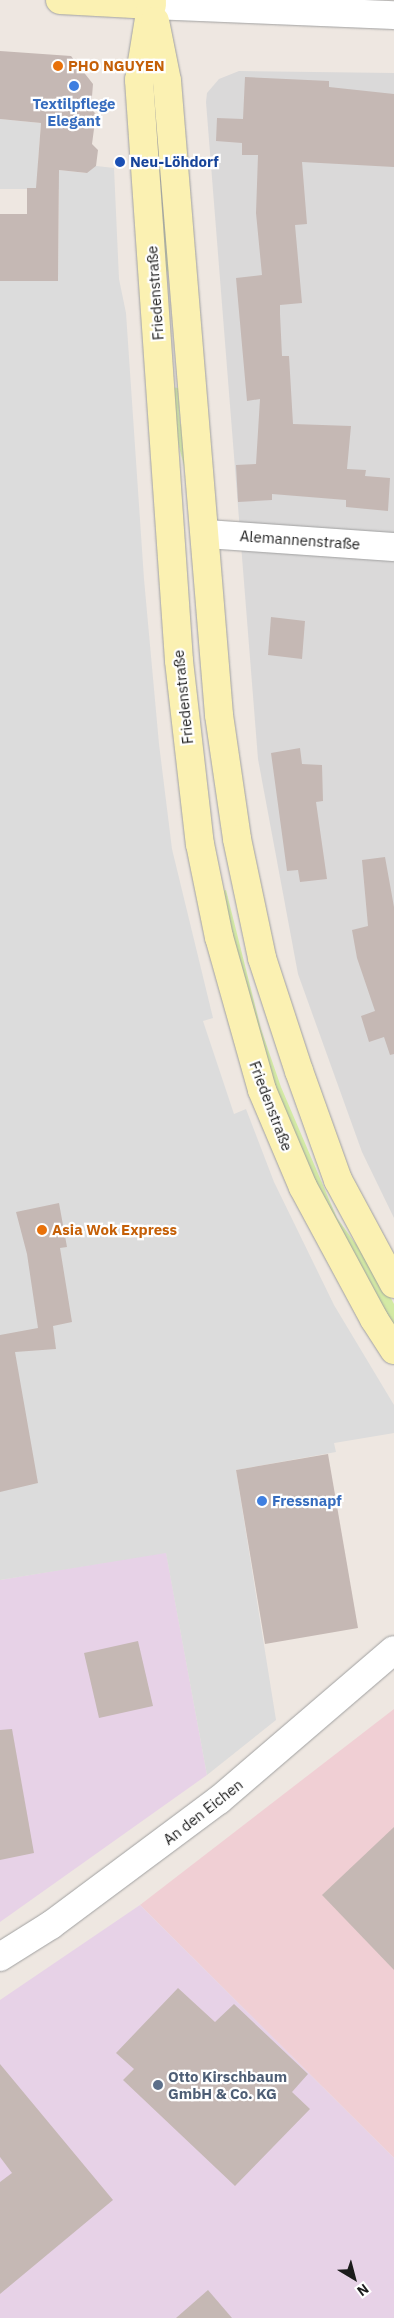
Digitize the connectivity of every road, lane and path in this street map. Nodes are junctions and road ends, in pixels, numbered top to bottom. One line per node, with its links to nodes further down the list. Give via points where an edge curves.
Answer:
1 (60, 0): 2 (main road)
2 (152, 2): 3 (street); 4 (main road, Friedenstraße, via 167,81); 7 (main road, Friedenstraße, via 139,80 178,660 200,844 219,937 262,1090 303,1186)
3 (394, 15)
4 (206, 534): 5 (street, Alemannenstraße); 6 (main road, Friedenstraße, via 220,715 237,839 262,958 338,1180)
5 (394, 547)
6 (394, 1284)
7 (394, 1350)
8 (394, 1650): 9 (street, An den Eichen, via 219,1800 58,1920)
9 (0, 1957)

